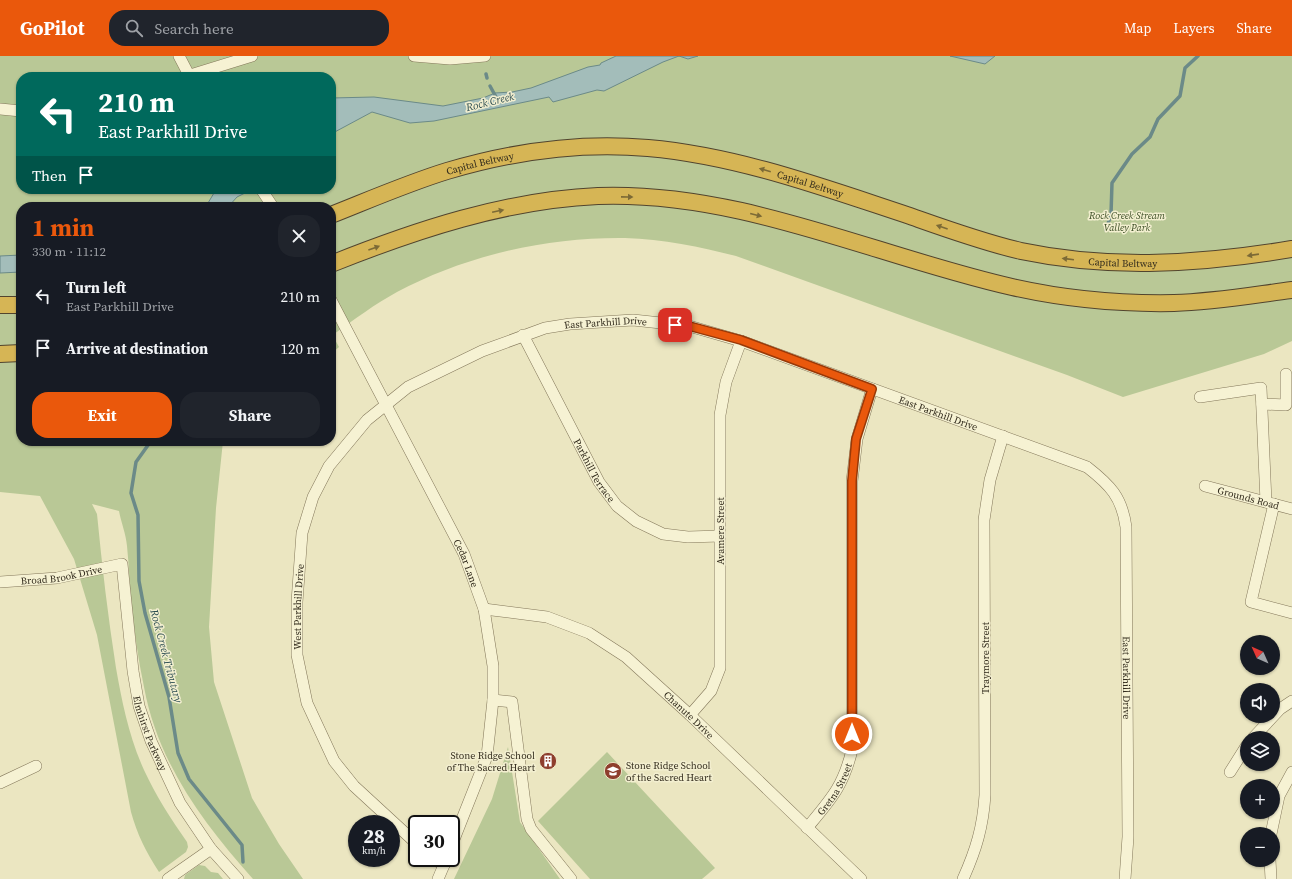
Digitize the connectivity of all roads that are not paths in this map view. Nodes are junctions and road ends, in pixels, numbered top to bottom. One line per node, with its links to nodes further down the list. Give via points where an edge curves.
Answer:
1 (180, 56): 5 (street)
2 (252, 56): 6 (street)
3 (414, 56): 4 (street, via 450,59)
4 (485, 56)
5 (186, 72)
6 (201, 72)
7 (0, 109): 8 (street)
8 (16, 111)
9 (336, 213): 10 (highway, Capital Beltway, one-way to 9, via 1178,263 1069,259 1020,250 969,236 757,167 647,148 543,150 498,158 446,172)
10 (1292, 249)
11 (336, 262): 12 (highway, one-way to 12, via 417,232 467,217 549,201 598,196 690,202 742,211 957,273 1064,297 1175,303)
12 (1292, 290)
13 (16, 305): 14 (highway)
14 (0, 306)
15 (336, 309): 23 (street, Cedar Lane)
16 (522, 336): 17 (street, East Parkhill Drive, via 545,328 570,324 633,320 689,326); 23 (street, East Parkhill Drive, via 482,351 408,387); 30 (street, Parkhill Terrace, via 599,482 617,506 636,521 663,534 688,537)
17 (741, 340): 21 (street, East Parkhill Drive); 30 (street, Avamere Street, via 726,382 720,415)
18 (16, 353): 19 (highway)
19 (0, 354)
20 (1286, 374): 25 (street)
21 (872, 389): 26 (street, East Parkhill Drive); 46 (street, Gretna Street, via 856,439 852,481 852,750 847,771 838,790)
22 (1200, 397): 24 (street, via 1261,388)
23 (387, 404): 33 (street, Cedar Lane, via 464,554); 47 (street, West Parkhill Drive, via 367,420 329,466 313,497 302,533 297,602 297,655 307,703 334,761 354,786)
24 (1262, 404): 25 (street); 28 (street)
25 (1289, 405)
26 (1003, 436): 56 (street, Traymore Street, via 990,480 984,520 983,823 975,852); 57 (street, East Parkhill Drive, via 1087,467 1108,484 1124,511 1128,837)
27 (1205, 486): 28 (street, Grounds Road)
28 (1270, 503): 29 (street, Grounds Road); 34 (street, via 1251,602)
29 (1292, 509)
30 (720, 536): 37 (street, Avamere Street, via 720,668 711,690)
31 (122, 564): 32 (street, Broad Brook Drive, via 57,578); 48 (street, Elmhirst Parkway, via 139,706 151,741 180,803)
32 (0, 582)
33 (484, 609): 35 (street, Cedar Lane, via 493,666); 37 (street, Chanute Drive, via 547,617 589,633 626,657)
34 (1292, 613)
35 (493, 700): 44 (street, Cedar Lane, via 487,756); 54 (street, via 512,702 524,802 531,829)
36 (1292, 701): 38 (street, via 1280,709)
37 (690, 715): 46 (street, Chanute Drive)
38 (1260, 731)
39 (1240, 756): 41 (street)
40 (36, 766): 43 (street)
41 (1230, 772)
42 (1292, 772): 45 (street, via 1279,796)
43 (0, 783)
44 (460, 824)
45 (1272, 827)
46 (807, 828): 55 (street, Chanute Drive)
47 (408, 836)
48 (211, 849): 51 (street); 52 (street, Elmhirst Parkway)
49 (443, 867): 53 (street)
50 (1270, 867): 58 (street)
51 (170, 879)
52 (238, 879)
53 (438, 879)
54 (571, 879)
55 (861, 879)
56 (963, 879)
57 (1126, 879)
58 (1271, 879)

